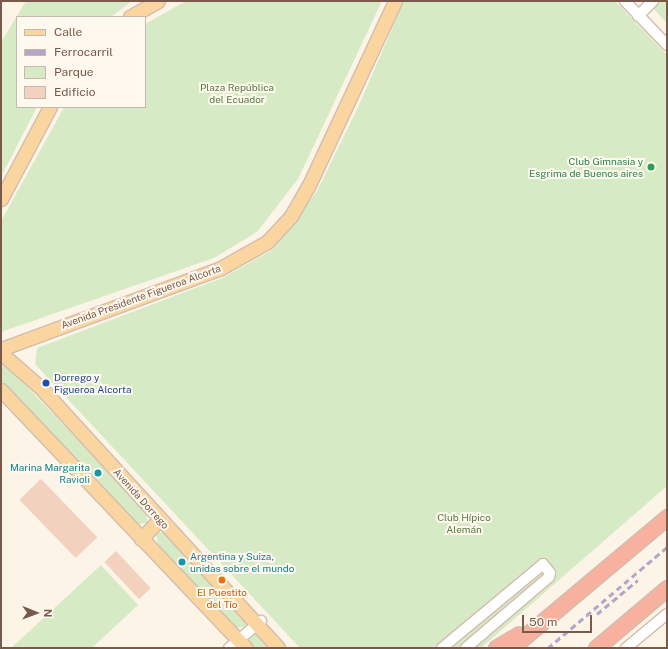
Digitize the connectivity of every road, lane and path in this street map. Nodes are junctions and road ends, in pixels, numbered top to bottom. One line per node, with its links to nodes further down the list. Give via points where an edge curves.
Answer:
1 (158, 1): 5 (main road)
2 (395, 1): 10 (main road, Avenida Presidente Figueroa Alcorta, via 308,187 291,216 267,242 219,269)
3 (624, 1): 6 (street)
4 (653, 1): 6 (street)
5 (132, 16)
6 (638, 16): 7 (street)
7 (667, 45)
8 (49, 108): 9 (main road)
9 (1, 199)
10 (1, 349)
11 (1, 353): 14 (main road, Avenida Dorrego, via 41,388)
12 (1, 390): 15 (main road)
13 (667, 517): 18 (highway)
14 (159, 520): 15 (main road); 19 (main road, Avenida Dorrego)
15 (141, 539): 20 (main road)
16 (667, 588): 27 (highway)
17 (667, 614): 28 (street)
18 (549, 616): 25 (highway); 26 (highway)
19 (256, 622): 20 (street); 21 (main road, Avenida Dorrego); 22 (street, via 261,621)
20 (238, 645)
21 (278, 648)
22 (285, 648)
23 (442, 648): 24 (street, via 544,564 550,573 549,577)
24 (466, 648)
25 (496, 648)
26 (510, 648)
27 (596, 648)
28 (626, 648)

